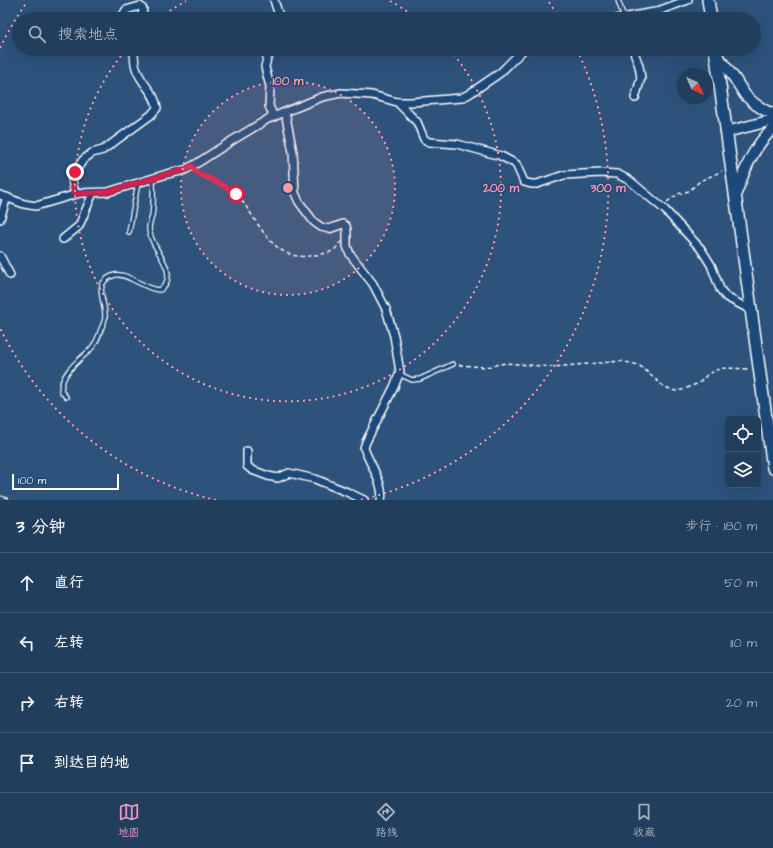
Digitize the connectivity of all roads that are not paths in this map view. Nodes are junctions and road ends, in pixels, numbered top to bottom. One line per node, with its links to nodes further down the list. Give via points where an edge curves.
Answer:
1 (618, 0): 8 (lane)
2 (688, 0): 9 (street)
3 (708, 0): 10 (main road)
4 (274, 1): 7 (street)
5 (125, 12): 6 (street, via 140,6)
6 (142, 12)
7 (278, 12)
8 (622, 12)
9 (655, 12)
10 (710, 12)
11 (135, 56): 28 (street, via 140,78 156,102 157,108 103,150 92,153 83,160 72,180)
12 (269, 56): 21 (street, via 265,67 270,87 269,106)
13 (517, 56): 18 (street, via 500,73 461,98)
14 (636, 56): 17 (street, via 641,78)
15 (716, 56): 24 (main road)
16 (719, 56): 20 (main road, via 745,95 766,111)
17 (635, 98)
18 (397, 102): 19 (street, via 372,95 341,93 322,97); 36 (street, via 417,122 424,139 429,142 457,144 501,156 516,164 524,182 537,184 564,175 601,173 617,174 629,180 661,206 701,249 726,297)
19 (285, 112): 21 (street); 38 (street, via 293,152 295,193 299,202 320,227 328,228 343,224 346,226 350,254 386,309 394,336)
20 (773, 113)
21 (274, 117): 25 (street, via 185,170)
22 (773, 120): 24 (main road)
23 (773, 129): 30 (main road, via 754,152)
24 (726, 132): 30 (main road)
25 (153, 179): 26 (street); 39 (lane, via 154,200 149,228 151,238 162,258 168,282 160,290 156,290 119,275 103,284 100,291 104,322 91,349 77,360 62,381 61,391)
26 (138, 183): 27 (street, via 108,192); 32 (lane)
27 (93, 193): 28 (street); 33 (street, via 79,226)
28 (74, 194): 29 (street, via 36,206)
29 (4, 196): 31 (street)
30 (735, 196): 36 (main road)
31 (0, 219)
32 (129, 232)
33 (63, 239)
34 (0, 256): 35 (street)
35 (10, 275)
36 (751, 310): 41 (main road)
37 (453, 364): 38 (lane, via 420,379 412,380)
38 (399, 374): 45 (street, via 364,448 381,488)
39 (66, 397)
40 (247, 450): 44 (street, via 248,466 252,470 278,478 290,473 315,479)
41 (773, 468)
42 (0, 498): 43 (lane)
43 (6, 500)
44 (364, 500)
45 (381, 500)

